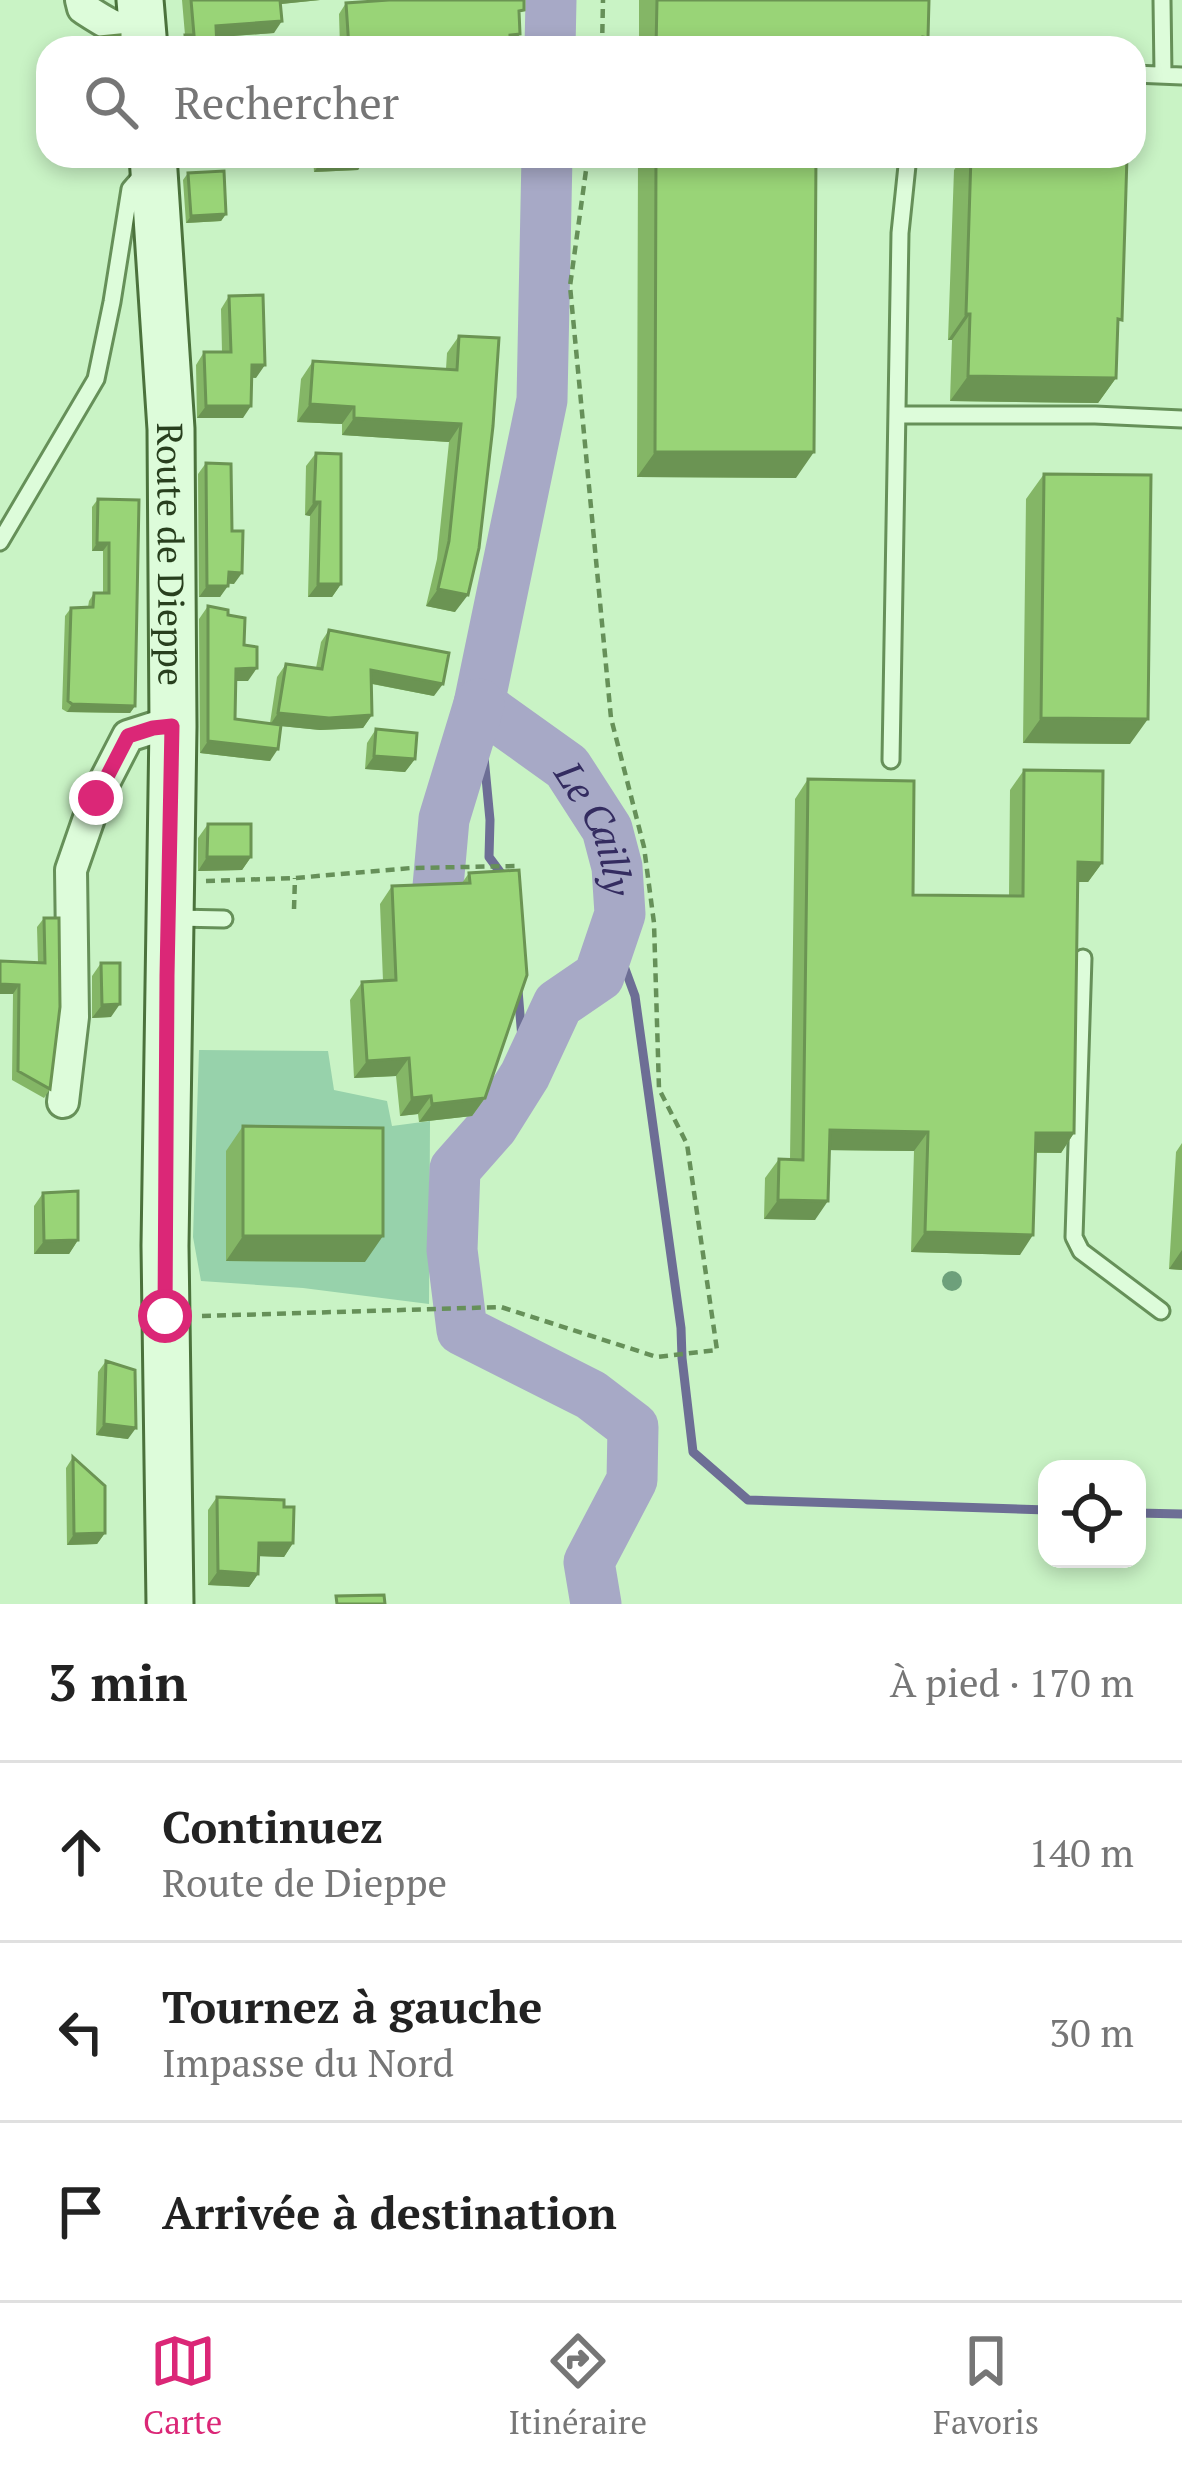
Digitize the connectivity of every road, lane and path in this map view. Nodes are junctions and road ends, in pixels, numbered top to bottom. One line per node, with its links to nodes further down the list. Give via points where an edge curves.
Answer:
1 (81, 0): 4 (street, via 126,33)
2 (603, 0): 5 (path)
3 (1162, 0): 7 (lane)
4 (142, 27)
5 (602, 36)
6 (1146, 74): 7 (lane)
7 (1163, 74): 8 (lane)
8 (1182, 76)
9 (146, 168): 15 (lane, via 130,189 96,379)
10 (154, 168): 16 (main road, Route de Dieppe, via 171,429)
11 (586, 168): 26 (path, via 570,286 611,718 654,922 658,1089 687,1144 717,1350 657,1357 501,1307)
12 (907, 168): 13 (lane)
13 (897, 415): 14 (lane); 17 (lane)
14 (1182, 419)
15 (0, 542)
16 (172, 726): 20 (main road, Route de Dieppe); 24 (street, via 128,736 71,870 73,1017)
17 (891, 760)
18 (517, 866): 19 (path)
19 (295, 878): 20 (path); 21 (path)
20 (169, 900): 22 (lane); 26 (main road, Route de Dieppe)
21 (294, 908)
22 (224, 919)
23 (1083, 958): 25 (lane, via 1074,1237 1081,1251)
24 (63, 1102)
25 (1161, 1310)
26 (165, 1316): 27 (main road, Route de Dieppe)
27 (170, 1604)

